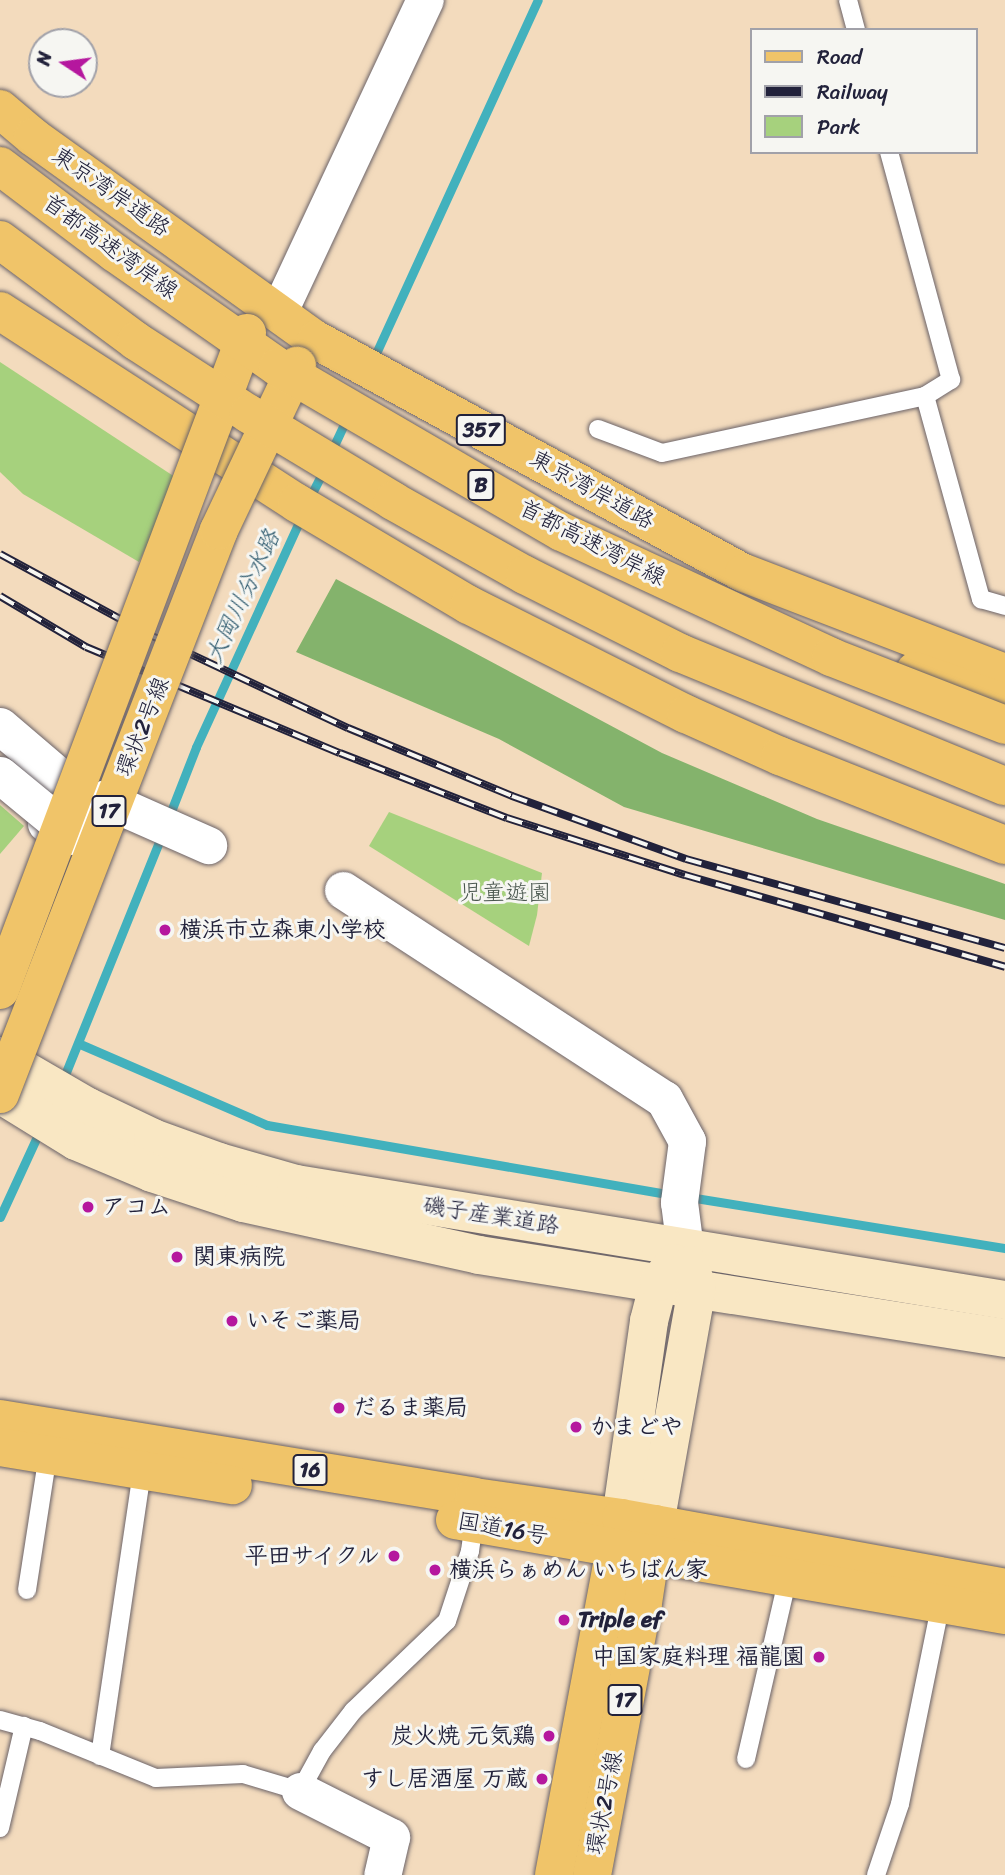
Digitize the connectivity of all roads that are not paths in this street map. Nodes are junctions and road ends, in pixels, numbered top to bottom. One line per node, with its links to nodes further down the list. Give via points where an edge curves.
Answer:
1 (425, 0): 13 (street)
2 (848, 0): 3 (lane)
3 (855, 28)
4 (0, 109): 13 (main road, 東京湾岸道路 / 357)
5 (0, 136): 11 (main road)
6 (890, 154): 18 (lane, via 951,380)
7 (0, 158): 11 (main road)
8 (0, 166): 24 (main road, 首都高速湾岸線 / B, bridge, via 278,367 562,532 831,656)
9 (0, 227): 14 (main road)
10 (0, 241): 14 (main road, bridge); 27 (main road, bridge, via 136,341 238,407 525,575 680,653)
11 (164, 278): 15 (main road)
12 (0, 311): 29 (main road, via 297,503 469,605 780,756)
13 (279, 311): 22 (main road, 東京湾岸道路 / 357, via 328,346 744,573)
14 (137, 333): 17 (main road)
15 (247, 333): 16 (main road); 17 (main road, 環状2号線 / 17, bridge)
16 (297, 366): 19 (main road, 環状2号線 / 17, bridge); 23 (main road, via 559,519 719,598)
17 (226, 389): 19 (main road); 32 (main road, 環状2号線 / 17, bridge)
18 (925, 396): 20 (lane, via 662,453); 21 (lane, via 981,599)
19 (274, 421): 27 (main road, via 530,569 683,646); 34 (main road, 環状2号線 / 17, bridge, via 219,530)
20 (598, 429)
21 (1005, 606)
22 (1005, 673)
23 (1005, 703)
24 (1005, 725)
25 (0, 726): 31 (street, via 62,779)
26 (0, 775): 28 (street, bridge, via 74,836 104,799)
27 (1005, 788)
28 (208, 845)
29 (1005, 845)
30 (343, 890): 36 (street, via 664,1099 687,1141 680,1190)
31 (0, 947)
32 (0, 990)
33 (0, 1056): 35 (street, 磯子産業道路)
34 (0, 1094): 35 (street, 磯子産業道路)
35 (82, 1124): 36 (street, 磯子産業道路, via 166,1143 296,1184); 37 (street, 磯子産業道路, via 152,1173 243,1203 479,1255)
36 (685, 1249): 37 (street); 38 (street); 39 (street, 磯子産業道路)
37 (659, 1282): 38 (street, 磯子産業道路); 46 (street, via 649,1321)
38 (697, 1289): 40 (street, 磯子産業道路); 46 (street)
39 (1005, 1300)
40 (1005, 1338)
41 (0, 1419): 46 (main road, 国道16号 / 16, via 460,1495)
42 (0, 1447): 43 (main road, 国道16号 / 16)
43 (48, 1455): 44 (main road, 国道16号 / 16); 49 (lane)
44 (142, 1470): 45 (main road, 国道16号 / 16); 54 (lane)
45 (474, 1523): 46 (main road, 国道16号 / 16); 56 (lane, via 470,1551 447,1621 353,1711 322,1751)
46 (635, 1536): 47 (main road, 国道16号 / 16); 48 (main road, 国道16号 / 16); 59 (main road, 環状2号線 / 17); 60 (main road, 環状2号線 / 17, via 643,1603)
47 (788, 1577): 50 (main road, 国道16号 / 16); 55 (lane)
48 (1005, 1588)
49 (27, 1590)
50 (942, 1603): 51 (main road, 国道16号 / 16); 61 (lane, via 900,1804)
51 (1005, 1615)
52 (0, 1720): 53 (lane)
53 (24, 1726): 54 (lane); 57 (lane)
54 (100, 1756): 56 (lane, via 156,1778 243,1774)
55 (746, 1759)
56 (300, 1791): 58 (street, via 391,1837)
57 (0, 1828)
58 (383, 1875)
59 (554, 1875)
60 (592, 1875)
61 (876, 1875)

